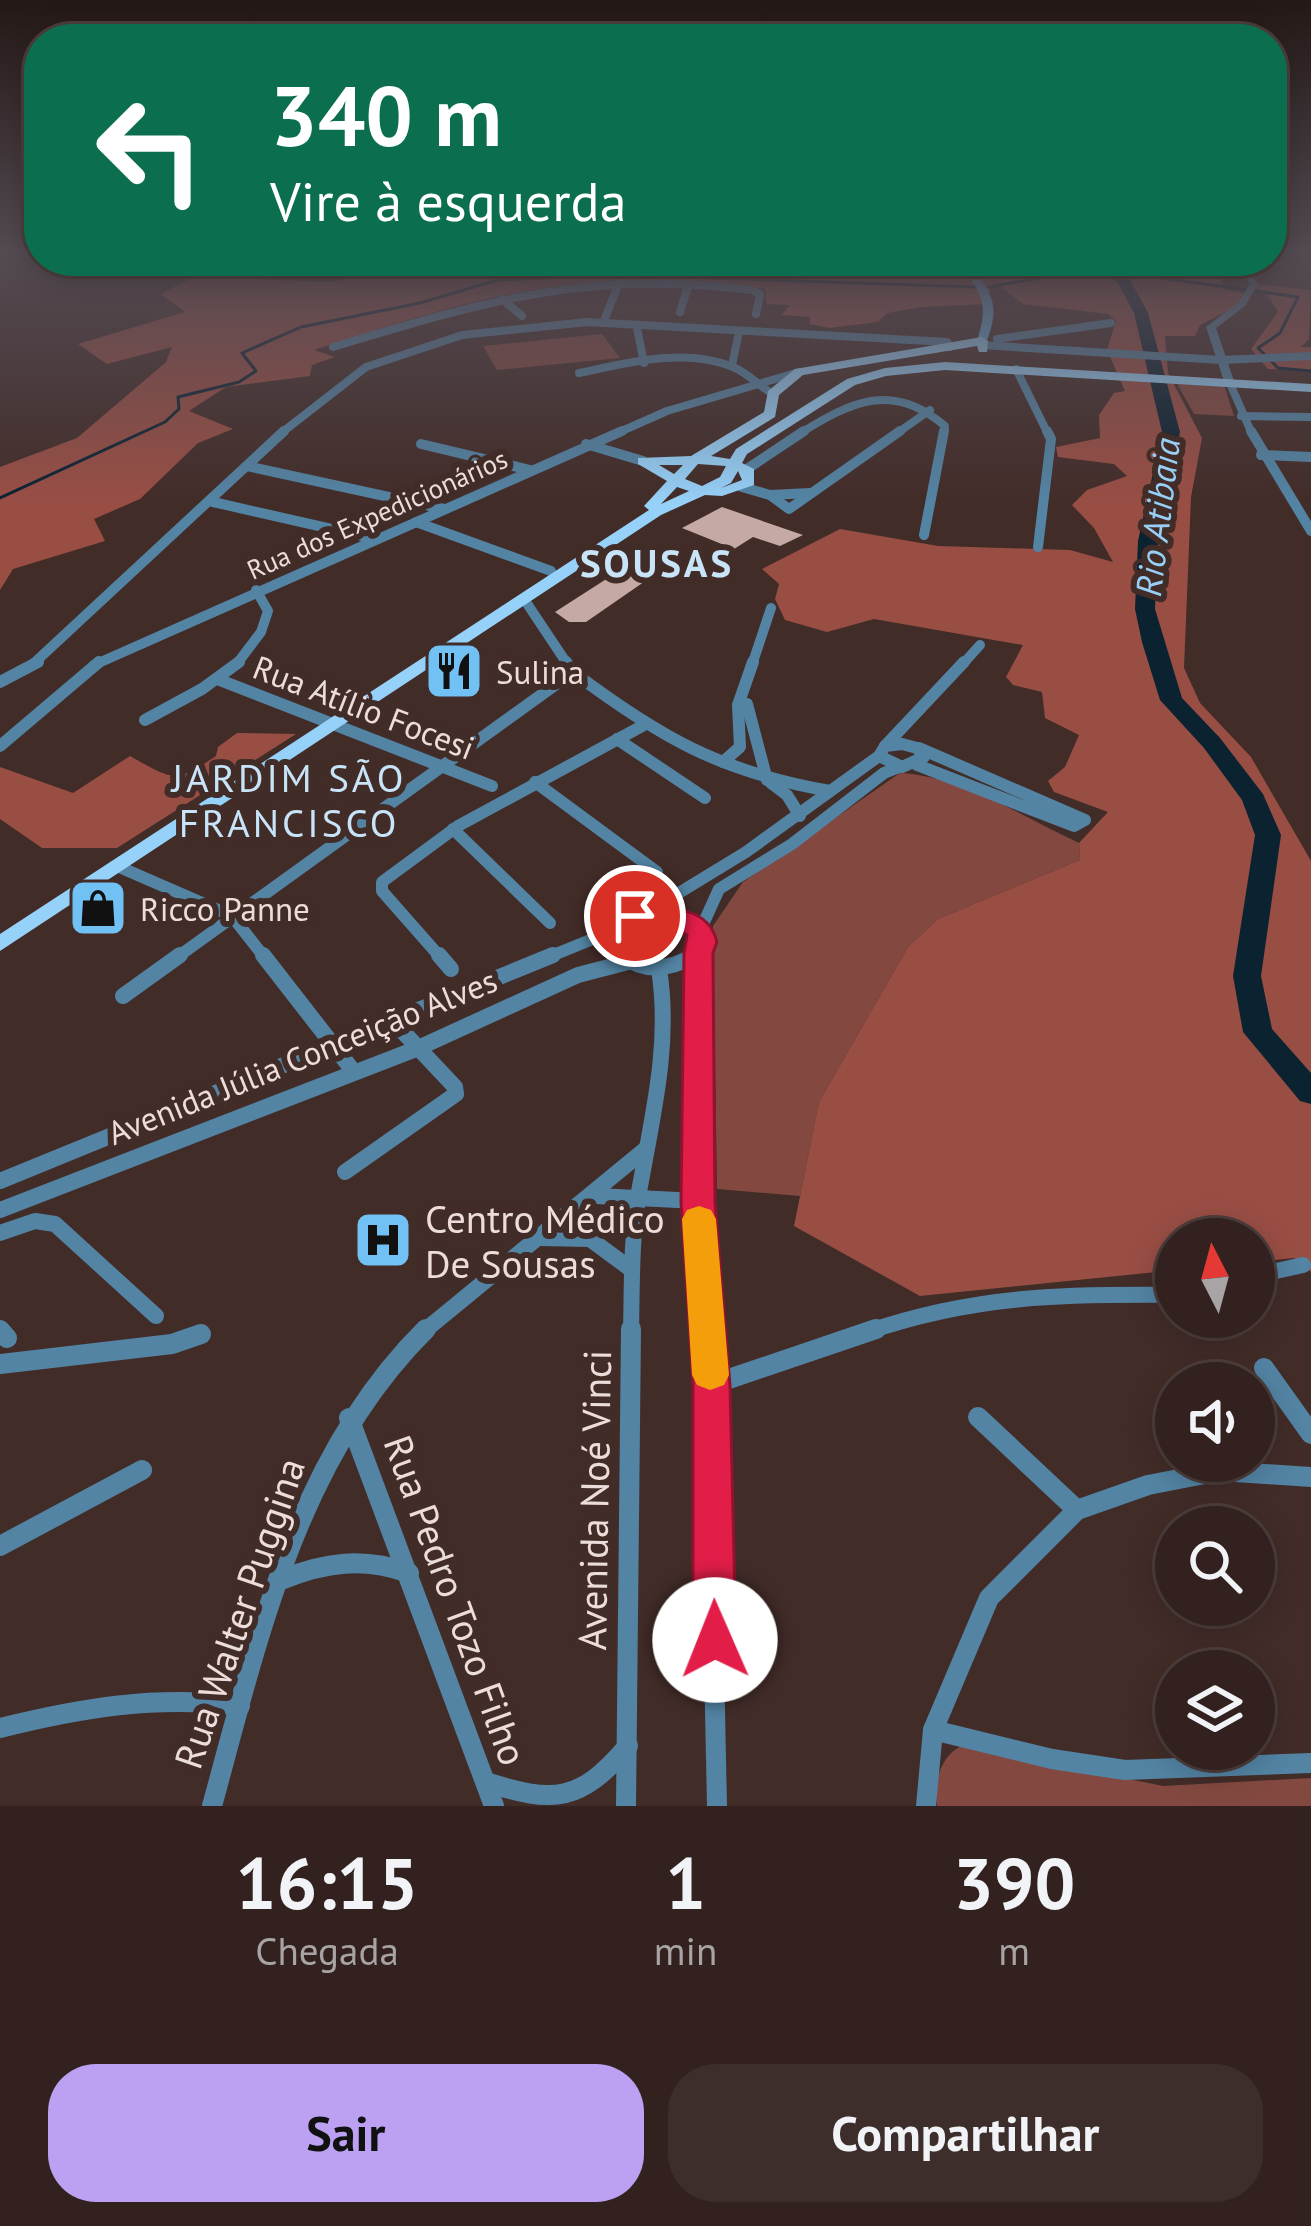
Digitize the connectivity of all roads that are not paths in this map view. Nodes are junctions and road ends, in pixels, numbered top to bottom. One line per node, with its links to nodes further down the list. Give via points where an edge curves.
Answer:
1 (371, 335): 11 (street)
2 (461, 335): 34 (street, via 391,355 315,402)
3 (639, 335): 15 (street)
4 (739, 335): 16 (street)
5 (793, 335): 9 (street)
6 (985, 335): 10 (main road)
7 (1039, 335): 10 (street)
8 (1214, 335): 14 (street)
9 (952, 345): 10 (main road); 13 (main road)
10 (982, 345): 14 (street); 17 (main road)
11 (333, 346)
12 (1311, 356): 14 (street)
13 (874, 359): 18 (main road); 19 (main road)
14 (1221, 360): 21 (street)
15 (644, 363): 16 (street); 20 (street)
16 (732, 365): 22 (street)
17 (1016, 369): 18 (main road); 21 (main road); 48 (street, via 1052,439)
18 (885, 371): 35 (main road, via 818,401 741,452)
19 (800, 372): 22 (street, Rua dos Expedicionários); 24 (main road)
20 (579, 374)
21 (1229, 381): 23 (main road); 26 (street)
22 (758, 382): 24 (street); 29 (street, Rua dos Expedicionários)
23 (1310, 389)
24 (773, 394): 32 (main road, via 770,414)
25 (930, 410): 35 (street, via 880,399 844,406); 40 (street); 46 (street, via 945,426)
26 (1241, 416): 27 (street); 30 (street)
27 (1311, 417)
28 (421, 444): 36 (street)
29 (586, 444): 33 (street); 36 (street, Rua dos Expedicionários)
30 (1261, 455): 31 (street); 45 (street)
31 (1311, 457)
32 (695, 460): 33 (main road); 35 (main road); 37 (main road)
33 (643, 461): 37 (main road)
34 (247, 466): 42 (street); 43 (street)
35 (741, 466): 38 (main road, via 750,478); 39 (main road)
36 (530, 470): 43 (street, Rua dos Expedicionários)
37 (674, 482): 39 (main road); 49 (main road, via 664,497)
38 (742, 488): 39 (main road); 41 (street)
39 (701, 490): 51 (main road)
40 (815, 493): 41 (street); 41 (street, via 789,509)
41 (770, 495)
42 (213, 502): 47 (street); 58 (street, via 44,658)
43 (444, 508): 44 (street, Rua dos Expedicionários)
44 (416, 522): 47 (street, Rua dos Expedicionários); 49 (street)
45 (1311, 531)
46 (924, 535)
47 (376, 539): 50 (street, Rua dos Expedicionários)
48 (1038, 547)
49 (551, 571): 62 (main road)
50 (256, 590): 57 (street, via 266,625 250,652); 65 (street, Rua dos Expedicionários, via 101,660)
51 (524, 599): 53 (main road); 54 (street)
52 (771, 608): 59 (street)
53 (501, 614): 54 (street); 62 (main road)
54 (540, 616): 56 (street)
55 (980, 645): 60 (street)
56 (573, 672): 63 (street); 69 (street)
57 (217, 679): 61 (street); 62 (street, Rua Atílio Focesi)
58 (0, 682)
59 (743, 697): 68 (street, via 740,747); 72 (street)
60 (915, 717): 66 (street, via 907,734); 67 (street)
61 (145, 720)
62 (328, 722): 69 (street, Rua Atílio Focesi); 79 (main road); 84 (main road)
63 (644, 725): 64 (street); 68 (street)
64 (616, 739): 73 (street); 76 (street)
65 (0, 746)
66 (918, 748): 67 (street); 70 (street, via 924,757); 70 (street, via 1085,820 1074,826)
67 (882, 751): 71 (street); 75 (street)
68 (722, 762): 72 (street)
69 (438, 765): 74 (street, Rua Atílio Focesi); 82 (street)
70 (916, 765): 71 (street)
71 (899, 767): 86 (street, via 719,889)
72 (767, 780): 75 (street); 77 (street)
73 (535, 782): 78 (street); 80 (street)
74 (492, 786)
75 (830, 791): 77 (street)
76 (705, 798)
77 (800, 816): 81 (street)
78 (453, 830): 83 (street); 90 (street, via 382,882)
79 (117, 866): 82 (street); 87 (main road)
80 (657, 872)
81 (646, 914): 85 (street); 86 (street, via 679,916)
82 (232, 916): 92 (street); 94 (street)
83 (550, 923)
84 (0, 930)
85 (615, 930): 89 (street, via 616,953); 93 (street, Avenida Júlia Conceição Alves)
86 (700, 931): 88 (street)
87 (0, 944)
88 (698, 953): 91 (street); 102 (street)
89 (628, 962): 91 (street); 95 (street, Avenida Júlia Conceição Alves, via 578,974)
90 (451, 969)
91 (659, 969): 97 (street, Avenida Noé Vinci, via 658,1104)
92 (123, 996)
93 (391, 1019): 94 (street, Avenida Júlia Conceição Alves); 95 (street)
94 (331, 1046): 96 (street); 99 (street, Avenida Júlia Conceição Alves)
95 (416, 1048): 96 (street, Avenida Júlia Conceição Alves); 98 (street, via 455,1087 451,1099)
96 (354, 1072): 103 (street, Avenida Júlia Conceição Alves)
97 (647, 1148): 100 (street, Avenida Noé Vinci); 101 (street, Rua Walter Puggina)
98 (345, 1172)
99 (0, 1181)
100 (638, 1195): 101 (street); 102 (street); 107 (street, Avenida Noé Vinci)
101 (595, 1196): 105 (street, Rua Walter Puggina)
102 (698, 1202): 114 (street)
103 (0, 1210)
104 (0, 1233): 110 (street, via 35,1221 55,1224)
105 (536, 1239): 107 (street, via 590,1239); 116 (street, Rua Walter Puggina, via 395,1359)
106 (1303, 1265): 108 (street)
107 (632, 1270): 127 (street, Avenida Noé Vinci)
108 (1275, 1271)
109 (1155, 1295): 114 (street, via 1040,1294 925,1312)
110 (156, 1316)
111 (201, 1334): 112 (street)
112 (0, 1364)
113 (1275, 1383): 117 (street)
114 (711, 1385): 133 (street)
115 (977, 1417): 120 (street)
116 (349, 1418): 122 (street, Rua Pedro Tozo Filho); 123 (street, Rua Walter Puggina)
117 (1311, 1434)
118 (142, 1470): 121 (street)
119 (1311, 1478): 120 (street, via 1220,1471)
120 (1077, 1510): 126 (street, via 989,1598)
121 (0, 1546)
122 (409, 1573): 123 (street, via 342,1560); 129 (street, Rua Pedro Tozo Filho)
123 (281, 1580): 124 (street, Rua Walter Puggina)
124 (240, 1706): 125 (street, via 182,1696 126,1700); 130 (street, Rua Walter Puggina)
125 (0, 1728)
126 (933, 1730): 128 (street, via 1122,1770); 134 (street)
127 (628, 1746): 129 (street, via 590,1788 551,1803 528,1804); 132 (street, Avenida Noé Vinci)
128 (1311, 1762)
129 (486, 1783): 131 (street, Rua Pedro Tozo Filho)
130 (212, 1806)
131 (494, 1806)
132 (626, 1806)
133 (716, 1806)
134 (926, 1806)

